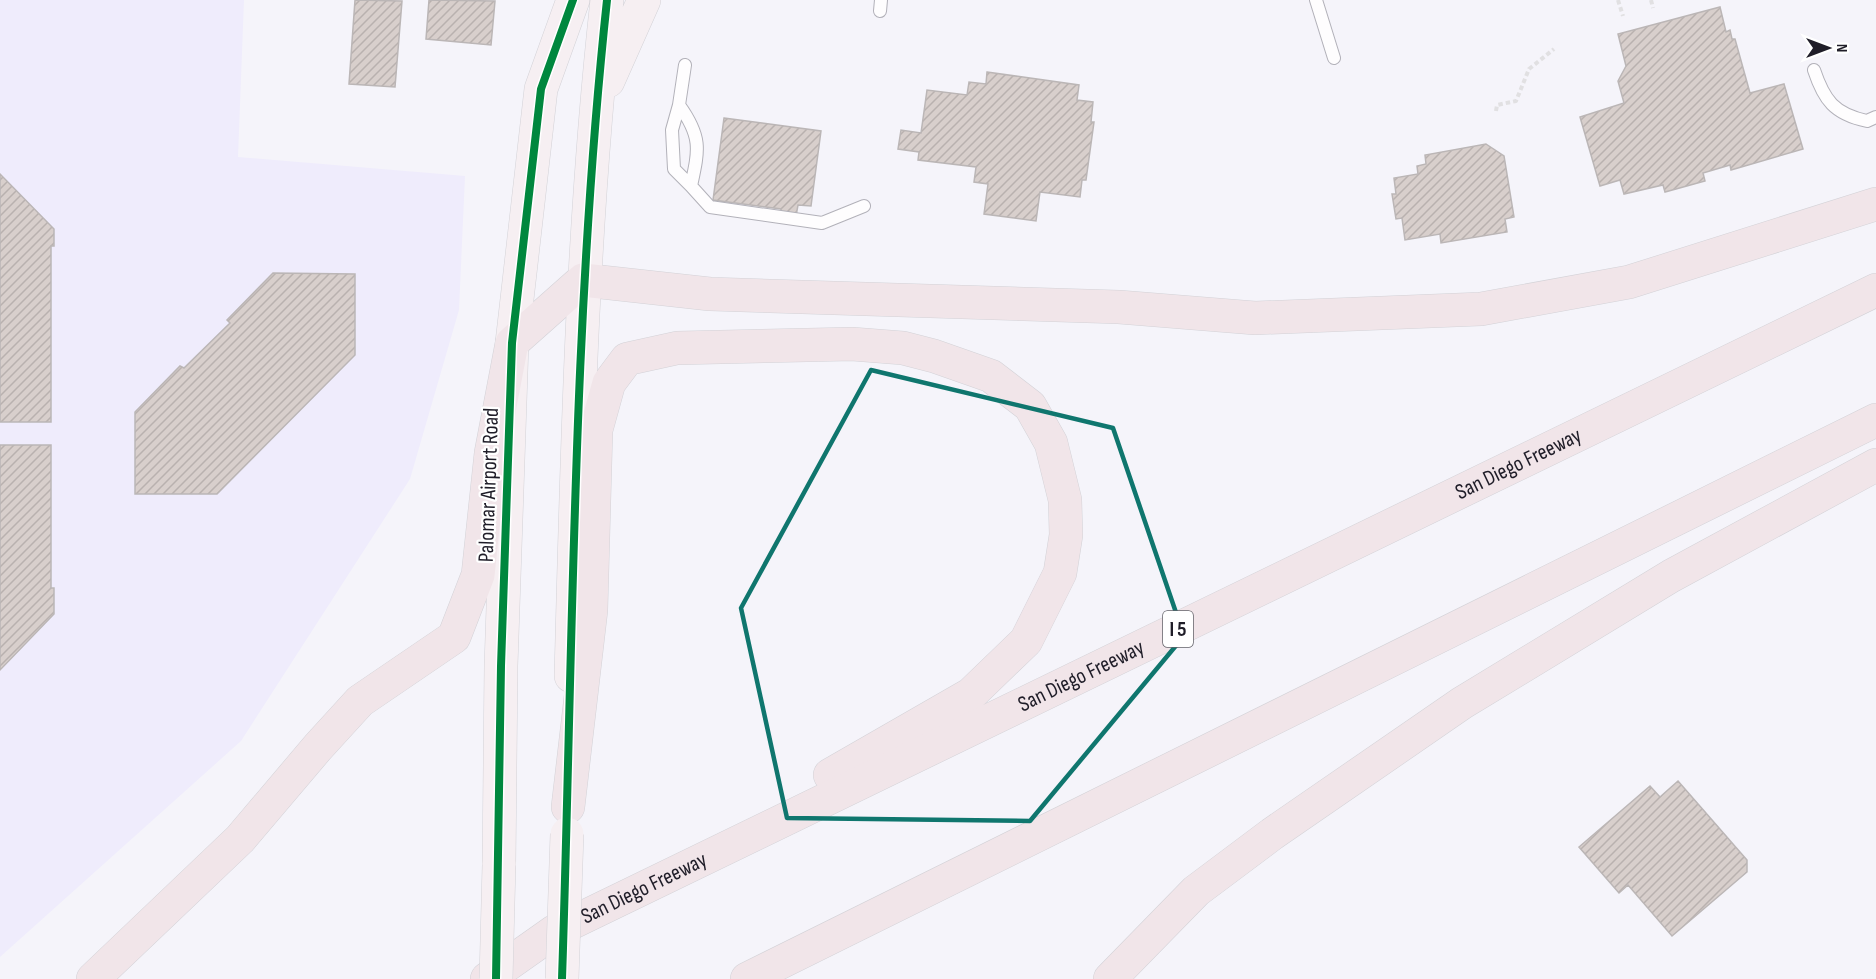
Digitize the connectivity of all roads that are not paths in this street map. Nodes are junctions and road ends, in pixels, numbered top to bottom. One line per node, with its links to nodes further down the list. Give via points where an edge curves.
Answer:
1 (573, 0): 16 (main road, Palomar Airport Road, via 541,89)
2 (607, 0): 9 (main road)
3 (644, 0): 9 (main road)
4 (1316, 0): 5 (lane)
5 (1334, 58)
6 (685, 65): 8 (lane)
7 (1814, 70): 10 (lane, via 1821,91 1834,108 1867,121)
8 (679, 105): 11 (lane, via 693,125 698,151); 11 (lane, via 672,130 674,169)
9 (595, 110): 14 (main road)
10 (1876, 117)
11 (691, 186): 13 (lane, via 710,207 822,223)
12 (1876, 204): 14 (highway, via 1629,282 1481,309 1255,318 1119,306 710,294)
13 (864, 206)
14 (583, 279): 16 (highway); 19 (main road)
15 (1876, 290): 20 (highway, San Diego Freeway / I 5)
16 (512, 343): 21 (highway, via 491,453 478,574 454,637 360,701 240,839); 23 (main road, Palomar Airport Road, bridge)
17 (1876, 420): 25 (highway)
18 (1876, 465): 26 (highway, via 1671,576 1462,704 1196,891)
19 (567, 820): 20 (highway, via 591,610 596,430 609,383 627,359 677,348 852,344 903,348 991,376 1030,406 1051,443 1065,500 1066,536 1060,573 1026,641 971,694 737,828); 24 (main road, bridge)
20 (686, 867): 22 (highway, San Diego Freeway / I 5, via 555,931)
21 (93, 979)
22 (487, 979)
23 (496, 979)
24 (562, 979)
25 (747, 979)
26 (1110, 979)

